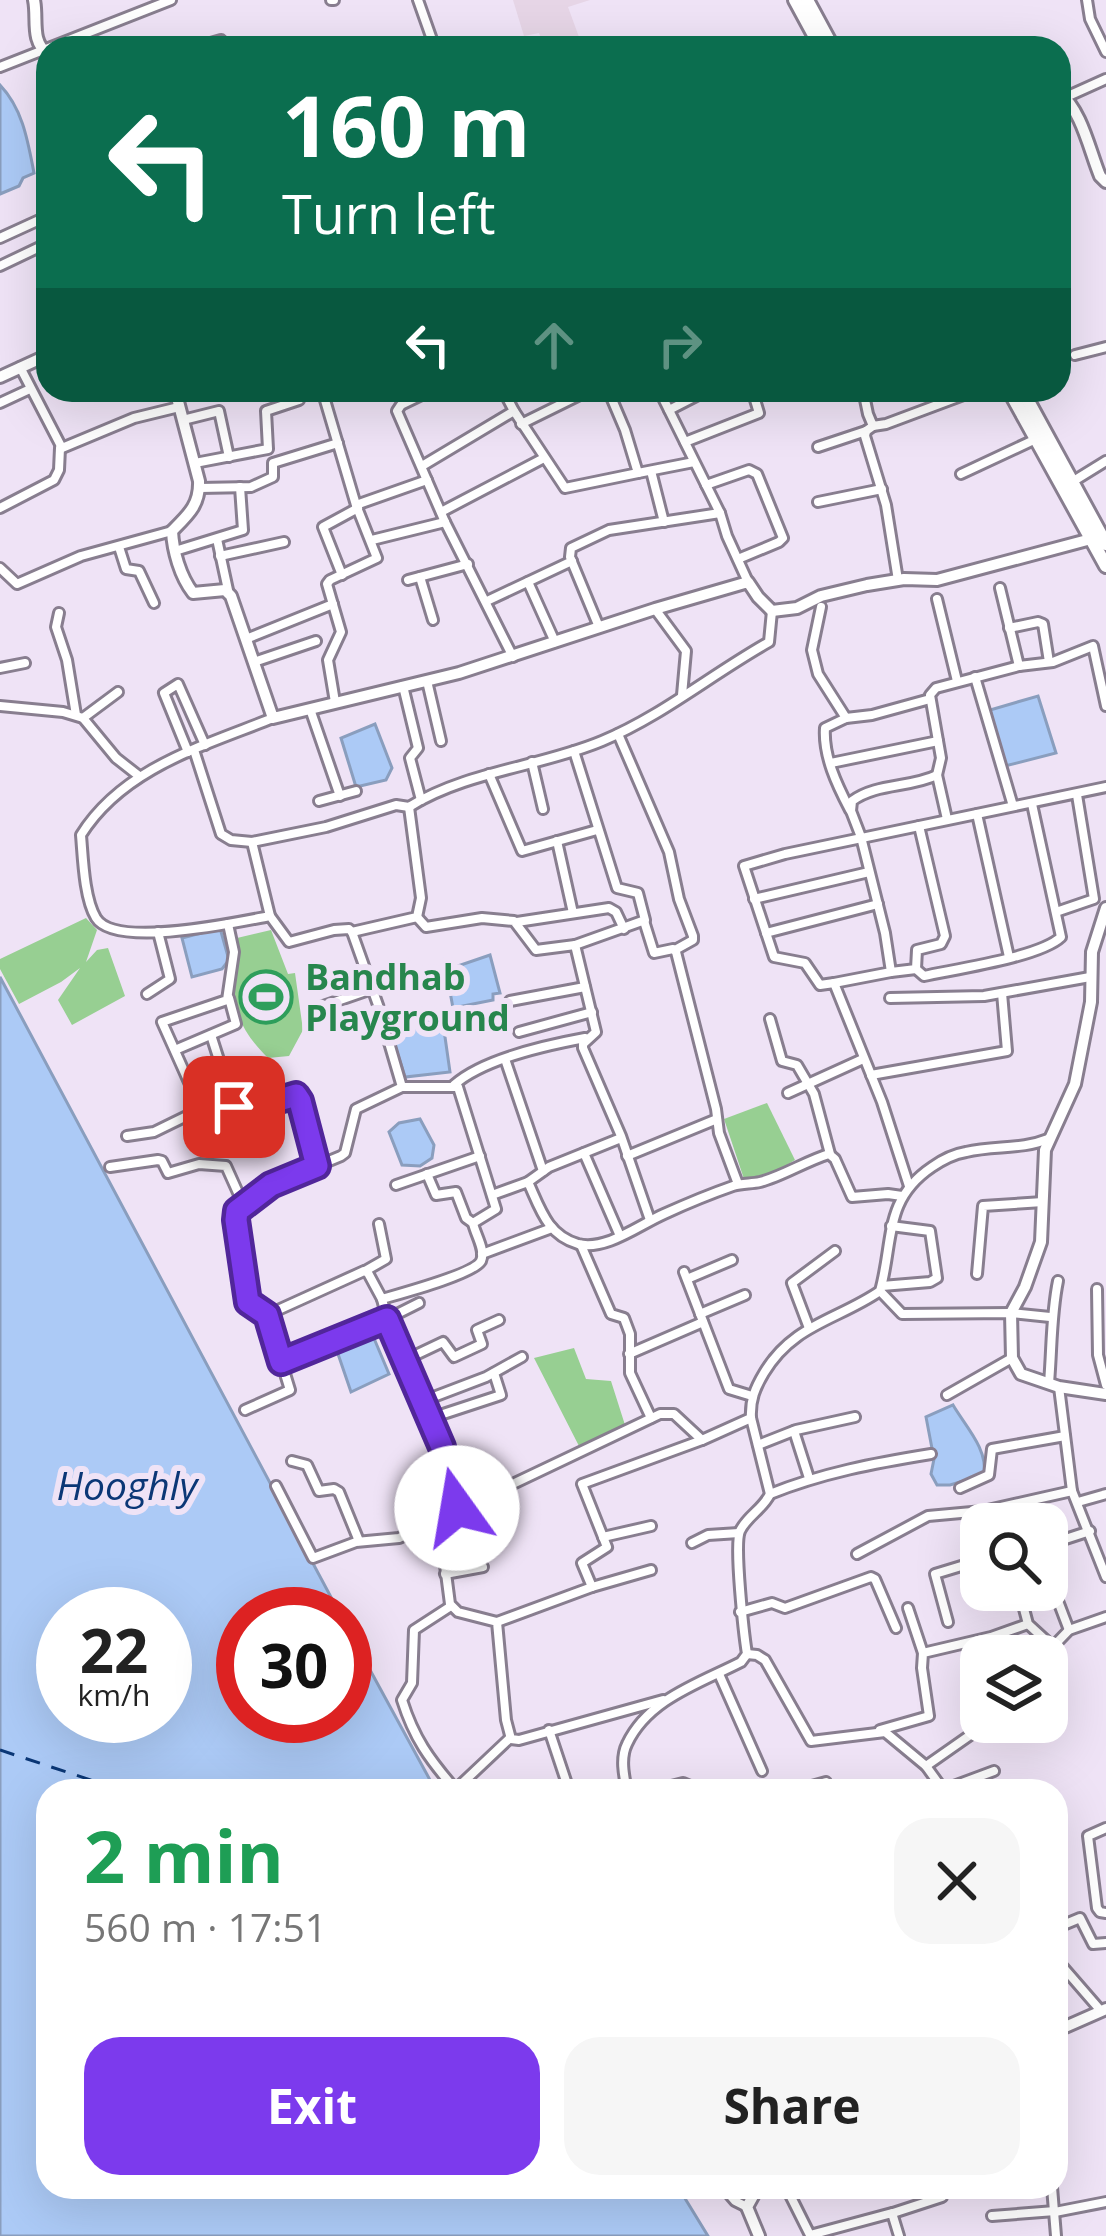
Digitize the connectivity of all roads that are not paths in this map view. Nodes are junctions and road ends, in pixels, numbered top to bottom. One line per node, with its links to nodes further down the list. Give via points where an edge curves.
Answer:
1 (34, 0): 7 (street)
2 (171, 0): 8 (street)
3 (418, 0): 9 (street)
4 (795, 0): 10 (main road)
5 (807, 0): 11 (main road)
6 (1087, 0): 12 (street)
7 (36, 36)
8 (83, 36)
9 (431, 36)
10 (814, 36)
11 (826, 36)
12 (1106, 52)
13 (36, 55): 14 (street)
14 (0, 67)
15 (1106, 79): 16 (street)
16 (1071, 90)
17 (1071, 106): 18 (street)
18 (1106, 182)
19 (36, 222): 20 (street)
20 (0, 238)
21 (36, 249): 22 (street)
22 (0, 266)
23 (1106, 347): 24 (street)
24 (1076, 356)
25 (36, 361): 26 (street)
26 (20, 368): 27 (street); 28 (street)
27 (0, 376)
28 (30, 389): 29 (street); 45 (street)
29 (36, 400)
30 (37, 402): 54 (street)
31 (178, 402): 48 (street)
32 (293, 402): 56 (street, via 266,411 269,448)
33 (326, 402): 52 (street)
34 (407, 402): 61 (street, via 397,411)
35 (509, 402): 47 (street)
36 (565, 402): 49 (street)
37 (613, 402): 63 (street)
38 (665, 402): 46 (street)
39 (685, 402): 46 (street)
40 (757, 402): 53 (street, via 759,413)
41 (866, 402): 50 (street)
42 (945, 402): 50 (street)
43 (1016, 402): 51 (main road)
44 (1029, 402): 66 (main road)
45 (0, 404)
46 (669, 410): 53 (street)
47 (514, 411): 49 (street); 61 (street)
48 (181, 414): 54 (street, via 130,419); 56 (street, via 219,411); 60 (street)
49 (521, 424): 57 (street)
50 (870, 429): 55 (street); 70 (street, via 865,436)
51 (1036, 439): 64 (street); 79 (main road)
52 (338, 442): 68 (street, via 274,463 272,478); 72 (street)
53 (685, 442): 59 (street)
54 (61, 447): 73 (street, via 54,480)
55 (818, 447)
56 (230, 457): 60 (street)
57 (544, 458): 63 (street, via 567,489); 75 (street)
58 (1106, 461): 66 (street)
59 (694, 462): 62 (street); 67 (street)
60 (194, 464): 69 (street)
61 (421, 466): 65 (street)
62 (651, 471): 63 (street); 76 (street)
63 (638, 473)
64 (962, 474)
65 (427, 480): 72 (street); 75 (street)
66 (1072, 482): 82 (main road)
67 (706, 485): 74 (street); 86 (street, via 757,474 783,538)
68 (240, 487): 69 (street); 78 (street, via 243,530)
69 (200, 488): 77 (street, via 193,510)
70 (882, 489): 71 (street); 94 (street)
71 (818, 502)
72 (357, 507): 80 (street); 91 (street, via 323,527)
73 (0, 508)
74 (720, 513): 76 (street); 86 (street)
75 (443, 517): 80 (street); 88 (street)
76 (664, 522): 87 (street, via 599,533 571,548)
77 (172, 531): 83 (street); 84 (street)
78 (217, 539): 84 (street); 85 (street)
79 (1091, 539): 89 (main road); 94 (street, via 937,580)
80 (372, 540): 91 (street, via 377,558)
81 (284, 542): 85 (street)
82 (1106, 544)
83 (119, 547): 90 (street, via 16,584); 101 (street)
84 (175, 551): 98 (street, via 193,592)
85 (220, 556): 98 (street)
86 (738, 559): 96 (street)
87 (572, 561): 95 (street); 108 (street)
88 (469, 564): 92 (street); 100 (street)
89 (1106, 566)
90 (0, 568)
91 (342, 574): 102 (street, via 327,584)
92 (419, 577): 93 (street); 107 (street)
93 (408, 580)
94 (898, 580): 105 (street)
95 (528, 582): 100 (street); 112 (street)
96 (748, 582): 104 (street); 105 (street)
97 (1000, 588): 109 (street)
98 (228, 591): 110 (street)
99 (937, 599): 121 (street)
100 (487, 601): 113 (street)
101 (154, 603)
102 (333, 604): 110 (street); 126 (street, via 341,632 328,660)
103 (821, 607): 132 (street, via 812,650)
104 (655, 609): 108 (street); 124 (street, via 686,651)
105 (772, 611): 124 (street, via 769,642)
106 (59, 613): 130 (street)
107 (433, 620)
108 (599, 628): 112 (street)
109 (1009, 628): 115 (street, via 1043,624); 117 (street)
110 (245, 639): 114 (street)
111 (316, 641): 114 (street)
112 (555, 642): 113 (street)
113 (513, 657): 120 (street)
114 (253, 662): 131 (street)
115 (1049, 662): 117 (street); 127 (street, via 1093,646)
116 (25, 663): 118 (street)
117 (1019, 666): 119 (street)
118 (0, 668)
119 (975, 677): 121 (street); 152 (street)
120 (427, 681): 122 (street); 134 (street)
121 (957, 681): 125 (street)
122 (403, 686): 126 (street); 148 (street)
123 (118, 692): 130 (street)
124 (681, 697): 133 (street)
125 (930, 699): 132 (street); 135 (street)
126 (335, 701): 129 (street)
127 (1106, 704)
128 (0, 706): 130 (street)
129 (310, 707): 131 (street); 147 (street)
130 (80, 717): 143 (street)
131 (273, 718): 136 (street)
132 (846, 718): 140 (street, via 826,728)
133 (618, 734): 138 (street); 178 (street, via 669,852 693,936)
134 (441, 741)
135 (938, 741): 140 (street); 142 (street)
136 (206, 745): 137 (street); 137 (street, via 178,684 164,691)
137 (191, 751): 143 (street); 160 (street, via 220,834)
138 (574, 751): 139 (street); 158 (street)
139 (532, 762): 141 (street); 153 (street)
140 (831, 764): 154 (street)
141 (489, 773): 148 (street); 161 (street, via 521,850)
142 (937, 775): 154 (street, via 860,795); 156 (street)
143 (139, 776): 174 (street, via 81,832 84,869 101,924)
144 (1106, 787): 146 (street)
145 (356, 791): 147 (street)
146 (1077, 795): 150 (street); 167 (street, via 1094,899)
147 (340, 796): 149 (street)
148 (421, 800): 151 (street)
149 (319, 801)
150 (1032, 804): 152 (street); 167 (street)
151 (409, 806): 160 (street); 169 (street)
152 (1013, 806): 155 (street)
153 (543, 808)
154 (851, 812): 159 (street)
155 (977, 814): 156 (street); 179 (street)
156 (947, 819): 157 (street)
157 (920, 826): 159 (street); 180 (street, via 945,936 917,950)
158 (598, 830): 161 (street); 170 (street, via 617,888 638,893)
159 (861, 837): 162 (street); 163 (street, via 746,864)
160 (252, 842): 168 (street)
161 (557, 842): 166 (street)
162 (870, 872): 163 (street); 164 (street)
163 (754, 899): 176 (street)
164 (878, 904): 176 (street); 181 (street)
165 (1106, 908): 182 (street)
166 (573, 913): 171 (street); 173 (street, via 609,908)
167 (1056, 913): 179 (street, via 1061,938)
168 (270, 916): 172 (street); 175 (street, via 289,942)
169 (417, 917): 171 (street, via 426,927); 175 (street)
170 (644, 921): 173 (street); 178 (street, via 654,953)
171 (515, 922): 177 (street, via 535,949)
172 (228, 924): 174 (street); 188 (street)
173 (624, 928): 177 (street)
174 (158, 932): 187 (street, via 170,980)
175 (352, 932): 185 (street)
176 (766, 933): 183 (street, via 775,958 805,963 818,984)
177 (575, 945): 184 (street)
178 (675, 950): 207 (street)
179 (1009, 957): 180 (street, via 925,976)
180 (916, 969): 181 (street)
181 (891, 972): 183 (street)
182 (1090, 977): 186 (street); 193 (street)
183 (834, 983): 201 (street)
184 (586, 986): 190 (street); 194 (street)
185 (372, 989): 191 (street); 205 (street)
186 (1002, 993): 189 (street); 202 (street, via 1007,1051)
187 (147, 994)
188 (229, 998): 197 (street, via 236,1024); 199 (street, via 163,1021)
189 (890, 998)
190 (510, 1001)
191 (320, 1006)
192 (1106, 1006): 193 (street)
193 (1090, 1008): 210 (street, via 1075,1084)
194 (592, 1012): 196 (street); 198 (street)
195 (770, 1019): 203 (street, via 781,1059)
196 (520, 1032)
197 (211, 1035): 199 (street); 215 (street, via 234,1107 298,1097)
198 (590, 1038): 200 (street); 209 (street, via 583,1048)
199 (176, 1050): 208 (street, via 201,1109)
200 (505, 1059): 204 (street); 217 (street)
201 (864, 1059): 202 (street); 203 (street)
202 (871, 1075): 222 (street)
203 (809, 1083): 206 (street); 212 (street)
204 (453, 1086): 205 (street); 213 (street)
205 (402, 1087): 215 (street, via 356,1109 345,1153)
206 (788, 1093)
207 (716, 1119): 214 (street); 220 (street)
208 (127, 1136)
209 (621, 1138): 211 (street); 214 (street)
210 (1048, 1139): 222 (street, via 962,1152); 225 (street)
211 (584, 1153): 217 (street); 232 (street)
212 (830, 1154): 220 (street); 224 (street, via 852,1198)
213 (480, 1156): 218 (street); 223 (street)
214 (627, 1156): 227 (street)
215 (317, 1166): 226 (street)
216 (110, 1167): 226 (street, via 158,1160 168,1173 226,1166)
217 (543, 1172): 219 (street)
218 (427, 1174): 221 (street); 228 (street, via 436,1195 456,1192)
219 (528, 1182): 223 (street); 231 (street)
220 (738, 1184): 227 (street)
221 (396, 1185)
222 (909, 1186): 224 (street)
223 (492, 1195): 228 (street, via 496,1210)
224 (902, 1196): 230 (street)
225 (1044, 1202): 238 (street, via 982,1207); 245 (street, via 1041,1242)
226 (244, 1206): 246 (street, via 236,1220 248,1302)
227 (650, 1220): 232 (street)
228 (473, 1223): 235 (street)
229 (379, 1224): 237 (street, via 386,1259)
230 (891, 1226): 240 (street); 240 (street, via 930,1232 937,1278)
231 (552, 1228): 233 (street); 235 (street)
232 (620, 1236): 233 (street)
233 (581, 1245): 252 (street, via 611,1314 624,1318)
234 (835, 1251): 251 (street, via 792,1283)
235 (482, 1254): 243 (street, via 470,1270)
236 (732, 1260): 248 (street, via 685,1275)
237 (365, 1271): 243 (street); 246 (street)
238 (977, 1274)
239 (1058, 1281): 247 (street)
240 (881, 1288): 245 (street, via 902,1314); 251 (street)
241 (1097, 1289): 258 (street)
242 (745, 1295): 248 (street)
243 (382, 1299): 249 (street)
244 (419, 1303): 249 (street)
245 (1011, 1312): 247 (street); 254 (street)
246 (267, 1315): 256 (street)
247 (1050, 1317): 259 (street)
248 (702, 1318): 252 (street); 262 (street, via 729,1390)
249 (387, 1319): 255 (street); 256 (street)
250 (499, 1320): 255 (street, via 477,1330 482,1344 457,1356 443,1342)
251 (808, 1328): 262 (street, via 781,1349)
252 (629, 1354): 267 (street, via 629,1373)
253 (522, 1357): 257 (street)
254 (1012, 1358): 259 (street, via 1021,1374); 260 (street)
255 (405, 1360): 263 (street)
256 (281, 1362): 264 (street, via 290,1390)
257 (494, 1373): 263 (street); 266 (street, via 501,1395)
258 (1106, 1384)
259 (1054, 1385): 261 (street); 270 (street)
260 (947, 1394)
261 (1106, 1394)
262 (752, 1396): 268 (street)
263 (423, 1401): 266 (street)
264 (244, 1410)
265 (855, 1417): 269 (street)
266 (430, 1418): 282 (street)
267 (651, 1418): 271 (street, via 674,1414); 282 (street)
268 (751, 1418): 271 (street); 272 (street)
269 (794, 1431): 272 (street); 275 (street)
270 (1065, 1436): 277 (street, via 993,1449 989,1474); 278 (street)
271 (702, 1440): 287 (street, via 582,1484)
272 (758, 1445): 279 (street)
273 (931, 1454): 275 (street)
274 (292, 1461): 289 (street, via 307,1465 319,1491 339,1492)
275 (809, 1478): 279 (street)
276 (276, 1486): 289 (street, via 312,1558)
277 (959, 1488)
278 (1072, 1490): 281 (street); 291 (street, via 928,1516)
279 (770, 1494): 286 (street)
280 (1106, 1494): 281 (street)
281 (1078, 1502): 285 (street)
282 (457, 1508): 283 (street)
283 (438, 1521): 289 (street, via 395,1539); 295 (street)
284 (651, 1526): 287 (street)
285 (1090, 1532): 288 (street); 296 (street)
286 (739, 1533): 290 (street); 302 (street)
287 (603, 1537): 297 (street, via 606,1549 583,1563)
288 (1068, 1539)
289 (359, 1541)
290 (692, 1543)
291 (857, 1554)
292 (960, 1566): 305 (street, via 935,1574)
293 (483, 1567): 295 (street)
294 (651, 1570): 297 (street)
295 (445, 1574): 298 (street)
296 (1106, 1577)
297 (592, 1587): 304 (street)
298 (451, 1606): 304 (street); 322 (street, via 415,1629 412,1683 402,1700 424,1754)
299 (908, 1608): 312 (street)
300 (1025, 1611): 306 (street)
301 (1062, 1611): 308 (street)
302 (740, 1612): 307 (street, via 772,1603 785,1608 871,1577); 311 (street)
303 (1106, 1617): 308 (street)
304 (497, 1622): 317 (street)
305 (948, 1622)
306 (1028, 1624): 309 (street); 312 (street)
307 (896, 1628)
308 (1069, 1630): 310 (street)
309 (1040, 1635)
310 (1064, 1635)
311 (747, 1654): 313 (street); 316 (street, via 765,1660 811,1741)
312 (922, 1654): 316 (street, via 929,1716)
313 (719, 1674): 314 (street); 320 (street)
314 (664, 1700): 315 (street); 325 (street, via 627,1744)
315 (550, 1730): 317 (street); 324 (street)
316 (879, 1731): 319 (street)
317 (510, 1738): 323 (street)
318 (960, 1743): 319 (street)
319 (926, 1766): 326 (street)
320 (762, 1771)
321 (994, 1771): 327 (street)
322 (445, 1779)
323 (466, 1779)
324 (565, 1779)
325 (625, 1779)
326 (936, 1779)
327 (973, 1779)
328 (1106, 1828): 329 (street, via 1088,1836 1097,1908)
329 (1106, 1912)
330 (1068, 1923): 331 (street, via 1081,1918 1093,1944)
331 (1106, 1943)
332 (1068, 1972): 333 (street)
333 (1104, 2010): 334 (street)
334 (1068, 2026)
335 (734, 2199): 341 (street)
336 (751, 2199): 341 (street)
337 (792, 2199): 343 (street, via 810,2235)
338 (936, 2199): 343 (street)
339 (1053, 2199): 342 (street)
340 (1106, 2202): 342 (street)
341 (747, 2206): 345 (street)
342 (1055, 2212): 344 (street); 347 (street)
343 (893, 2213): 346 (street)
344 (992, 2216)
345 (759, 2236)
346 (899, 2236)
347 (1056, 2236)

